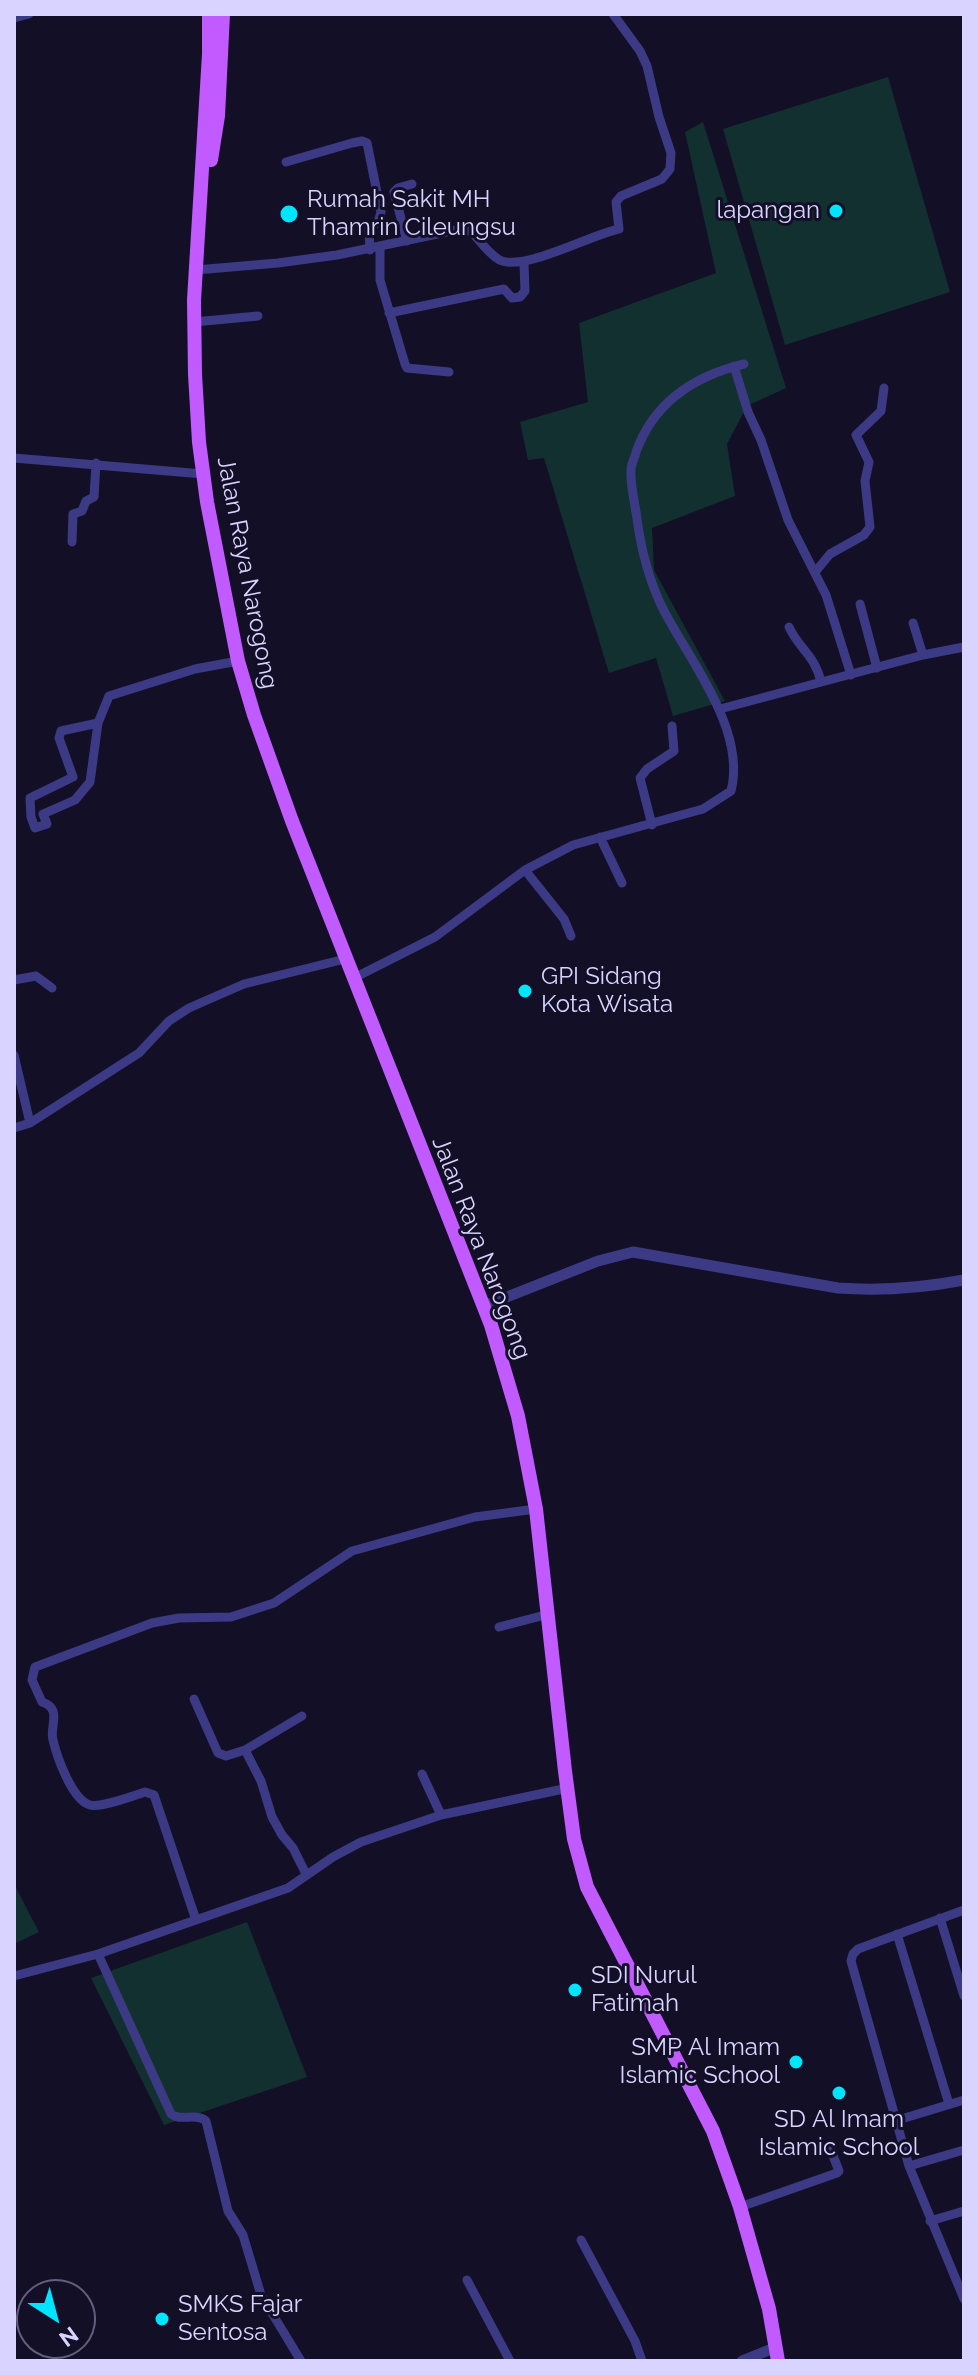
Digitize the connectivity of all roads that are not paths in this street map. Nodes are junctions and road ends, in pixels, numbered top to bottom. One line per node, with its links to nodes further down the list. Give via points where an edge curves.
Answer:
1 (29, 14): 5 (street)
2 (209, 14): 8 (main road, Jalan Raya Narogong)
3 (223, 14): 8 (main road, Jalan Raya Narogong, via 218,116)
4 (613, 14): 11 (street, via 647,66 671,153 670,169 662,179 621,196 616,202 619,229)
5 (14, 18)
6 (286, 162): 10 (street, via 367,143 381,212 369,229)
7 (412, 184): 9 (street, via 394,192)
8 (199, 236): 12 (main road, Jalan Raya Narogong)
9 (407, 241): 10 (street); 11 (street, via 471,231 499,260)
10 (375, 249): 12 (street); 13 (street)
11 (524, 263): 13 (street, via 525,291 520,297 511,298 504,289)
12 (196, 270): 15 (main road, Jalan Raya Narogong)
13 (389, 313): 16 (street, via 407,368)
14 (258, 316): 15 (street)
15 (194, 322): 20 (main road, Jalan Raya Narogong)
16 (449, 372)
17 (884, 388): 22 (street, via 881,411 856,435 869,462 865,481 870,527 830,554)
18 (14, 458): 19 (street)
19 (96, 463): 20 (street); 21 (street, via 94,498 73,514)
20 (203, 474): 28 (main road, Jalan Raya Narogong)
21 (72, 542)
22 (816, 571): 30 (street); 32 (street, via 788,520 748,412 739,365 672,396 641,438 631,469 640,544 661,605)
23 (860, 604): 29 (street)
24 (913, 623): 27 (street)
25 (789, 627): 31 (street, via 812,656)
26 (964, 647): 27 (street)
27 (923, 655): 29 (street)
28 (238, 661): 33 (street, via 109,696); 40 (main road, Jalan Raya Narogong)
29 (877, 668): 30 (street)
30 (851, 675): 31 (street)
31 (821, 682): 32 (street)
32 (720, 709): 35 (street, via 733,761 731,791 703,809)
33 (98, 723): 33 (street, via 90,782 75,800 43,814 47,824 35,828 30,798 73,777 59,734)
34 (672, 726): 35 (street, via 674,751 640,778)
35 (652, 825): 36 (street)
36 (600, 837): 37 (street); 38 (street)
37 (525, 870): 39 (street); 41 (street, via 435,937)
38 (622, 883)
39 (571, 936)
40 (345, 959): 41 (main road, Jalan Raya Narogong); 45 (street, via 244,984 189,1008 139,1053)
41 (352, 979): 48 (main road, Jalan Raya Narogong)
42 (14, 980): 43 (street, via 36,976)
43 (52, 988)
44 (14, 1055): 45 (street)
45 (30, 1123): 46 (street)
46 (14, 1128)
47 (964, 1280): 48 (street, via 912,1288 838,1288 633,1252)
48 (484, 1306): 49 (main road, Jalan Raya Narogong, via 518,1416)
49 (536, 1509): 50 (main road, Jalan Raya Narogong); 61 (street, via 475,1517 352,1551 274,1603 231,1617 152,1623 35,1667 32,1680 54,1713 51,1737 67,1780 84,1802 94,1806 145,1792 154,1795)
50 (549, 1614): 51 (street); 56 (main road, Jalan Raya Narogong)
51 (499, 1627)
52 (194, 1699): 54 (street, via 218,1753)
53 (302, 1716): 54 (street)
54 (245, 1750): 58 (street, via 272,1817)
55 (422, 1774): 57 (street)
56 (568, 1788): 57 (street); 72 (main road, Jalan Raya Narogong, via 587,1887 703,2111)
57 (441, 1815): 58 (street, via 361,1842)
58 (306, 1874): 61 (street, via 288,1888)
59 (964, 1910): 60 (street)
60 (940, 1918): 62 (street); 65 (street)
61 (196, 1920): 63 (street)
62 (897, 1934): 67 (street); 68 (street, via 858,1949 851,1961)
63 (98, 1954): 64 (street); 80 (street, via 171,2114 206,2121 228,2211 243,2235 261,2295)
64 (14, 1976)
65 (964, 1996)
66 (964, 2100): 67 (street)
67 (949, 2104): 68 (street)
68 (898, 2120): 71 (street)
69 (830, 2148): 72 (street, via 837,2173)
70 (964, 2150): 71 (street)
71 (909, 2166): 74 (street)
72 (740, 2207): 79 (main road, Jalan Raya Narogong, via 769,2309)
73 (964, 2211): 74 (street)
74 (930, 2221): 76 (street)
75 (581, 2240): 82 (street)
76 (959, 2274): 78 (street)
77 (467, 2280): 81 (street)
78 (964, 2299)
79 (776, 2355): 83 (street)
80 (301, 2361)
81 (510, 2361)
82 (642, 2361)
83 (742, 2361)

